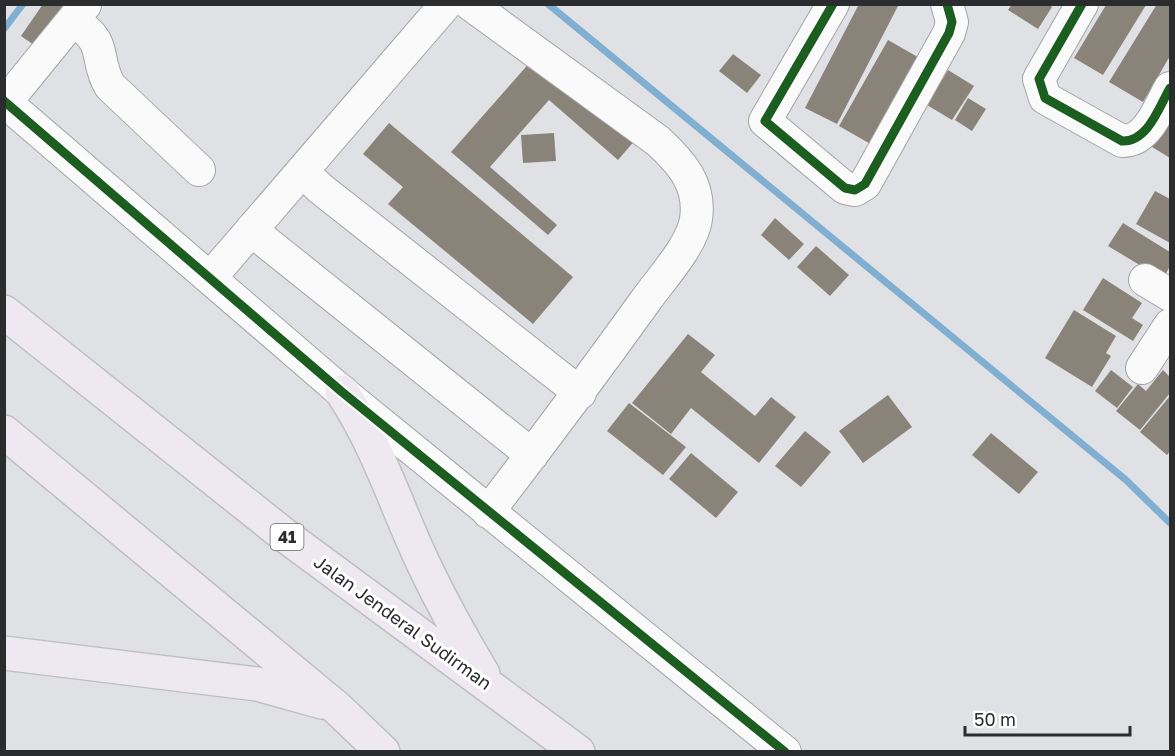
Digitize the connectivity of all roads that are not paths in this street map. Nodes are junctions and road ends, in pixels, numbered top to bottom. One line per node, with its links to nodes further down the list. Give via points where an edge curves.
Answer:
1 (446, 4): 10 (street)
2 (470, 4): 15 (street, via 658,141 682,165 696,188 696,220 682,250)
3 (833, 4): 4 (street, via 765,122 851,190 865,184 949,33 952,22)
4 (946, 4)
5 (1082, 4): 7 (street, via 1039,80 1045,98 1128,141 1144,132)
6 (80, 13): 8 (street); 9 (street, via 84,28 98,43 110,86)
7 (1170, 88)
8 (5, 101): 12 (street)
9 (198, 170)
10 (302, 171): 11 (street); 15 (street)
11 (251, 230): 12 (street); 17 (street)
12 (210, 278): 14 (street)
13 (4, 312): 20 (highway, Jalan Jenderal Sudirman / 41, via 283,534)
14 (342, 392): 18 (street); 20 (highway, via 382,461 424,565)
15 (580, 393): 17 (street)
16 (4, 432): 21 (highway)
17 (532, 455): 18 (street)
18 (488, 512): 24 (street)
19 (4, 653): 21 (highway, via 256,684)
20 (490, 686): 23 (highway, Jalan Jenderal Sudirman / 41)
21 (338, 708): 22 (highway)
22 (383, 752)
23 (578, 752)
24 (785, 752)

